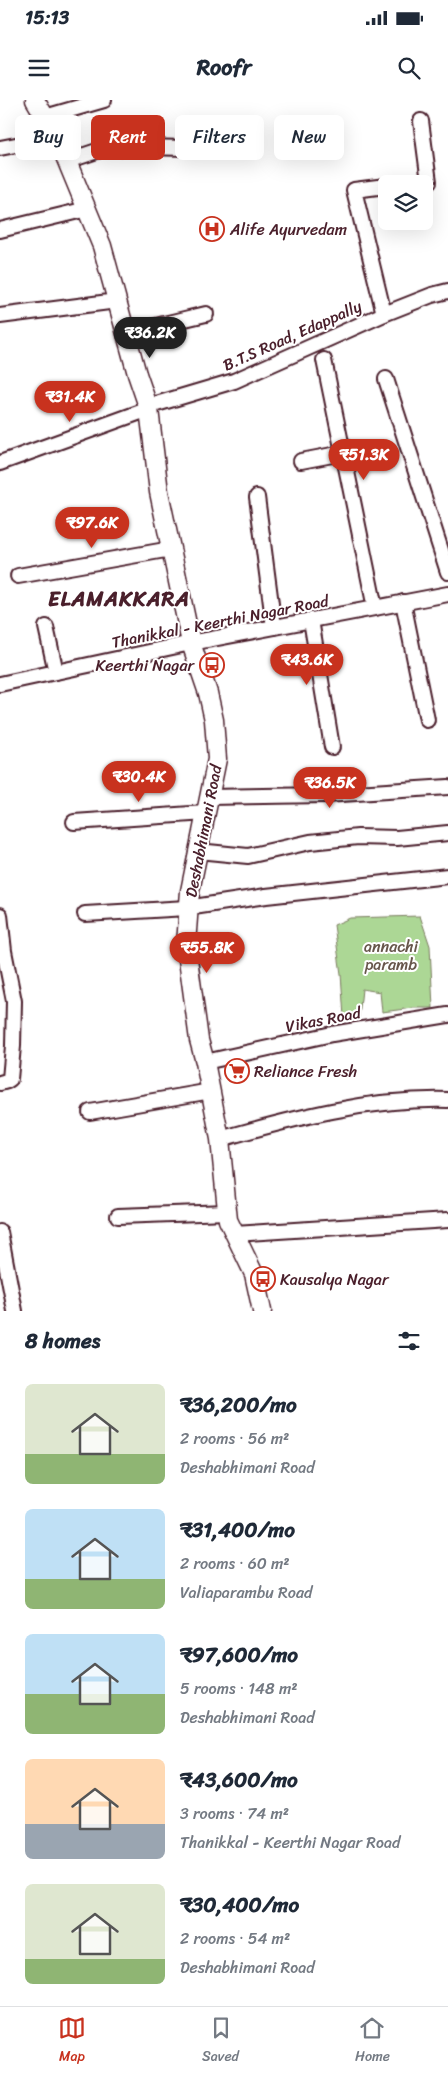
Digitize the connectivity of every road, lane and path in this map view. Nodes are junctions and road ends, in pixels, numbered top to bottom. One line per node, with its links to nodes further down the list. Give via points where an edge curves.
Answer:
1 (35, 100): 3 (street, Deshabhimani Road)
2 (104, 100): 4 (street)
3 (44, 115)
4 (49, 115)
5 (421, 121): 10 (street)
6 (15, 145): 7 (street)
7 (0, 148)
8 (175, 148): 9 (street, via 103,149)
9 (67, 161): 12 (street, Deshabhimani Road)
10 (428, 175)
11 (378, 187): 17 (street, via 354,190)
12 (87, 209): 13 (street); 15 (street, Deshabhimani Road, via 102,246)
13 (0, 230)
14 (448, 291): 17 (street, B.T.S Road, Edappally)
15 (117, 301): 18 (street); 19 (street, Deshabhimani Road)
16 (206, 314): 19 (street)
17 (384, 314): 22 (street, B.T.S Road, Edappally, via 234,381 162,402)
18 (0, 316)
19 (126, 333): 22 (street, Deshabhimani Road)
20 (324, 360): 23 (street)
21 (386, 379): 28 (street)
22 (149, 409): 25 (street, B.T.S Road, Edappally); 27 (street, Deshabhimani Road, via 159,492)
23 (343, 452): 24 (street); 32 (street)
24 (301, 461)
25 (0, 464)
26 (258, 497): 35 (street)
27 (171, 549): 29 (street); 36 (street, Deshabhimani Road)
28 (448, 572)
29 (18, 576)
30 (448, 594): 31 (street, Thanikkal - Keerthi Nagar Road)
31 (403, 602): 32 (street, Thanikkal - Keerthi Nagar Road); 39 (street)
32 (375, 608): 33 (street, Thanikkal - Keerthi Nagar Road)
33 (311, 620): 35 (street, Thanikkal - Keerthi Nagar Road); 40 (street)
34 (46, 627): 37 (street)
35 (274, 627): 36 (street, Thanikkal - Keerthi Nagar Road)
36 (191, 643): 37 (street, Thanikkal - Keerthi Nagar Road); 42 (street, Deshabhimani Road, via 214,720 217,758)
37 (56, 672): 38 (street, Thanikkal - Keerthi Nagar Road)
38 (0, 684)
39 (427, 720)
40 (332, 747)
41 (448, 787): 42 (street)
42 (208, 805): 43 (street); 45 (street, Deshabhimani Road)
43 (74, 822)
44 (448, 833): 45 (street, via 320,841 248,856)
45 (198, 851): 47 (street, Deshabhimani Road)
46 (448, 876): 47 (street)
47 (188, 908): 48 (street); 51 (street, Deshabhimani Road, via 186,944 199,1040)
48 (85, 914)
49 (0, 915): 52 (street, via 14,1001 9,1080)
50 (448, 1015): 51 (street, Vikas Road, via 332,1034)
51 (206, 1062): 53 (street, Deshabhimani Road)
52 (0, 1083)
53 (211, 1091): 55 (street); 56 (street, Deshabhimani Road)
54 (448, 1100): 56 (street, via 373,1104 286,1120)
55 (90, 1112)
56 (220, 1139): 57 (street, Deshabhimani Road)
57 (227, 1212): 58 (street); 61 (street, Deshabhimani Road)
58 (118, 1216)
59 (448, 1220): 61 (street)
60 (0, 1232): 62 (street)
61 (234, 1234): 63 (street, Deshabhimani Road, via 254,1274)
62 (15, 1311)
63 (262, 1311)

